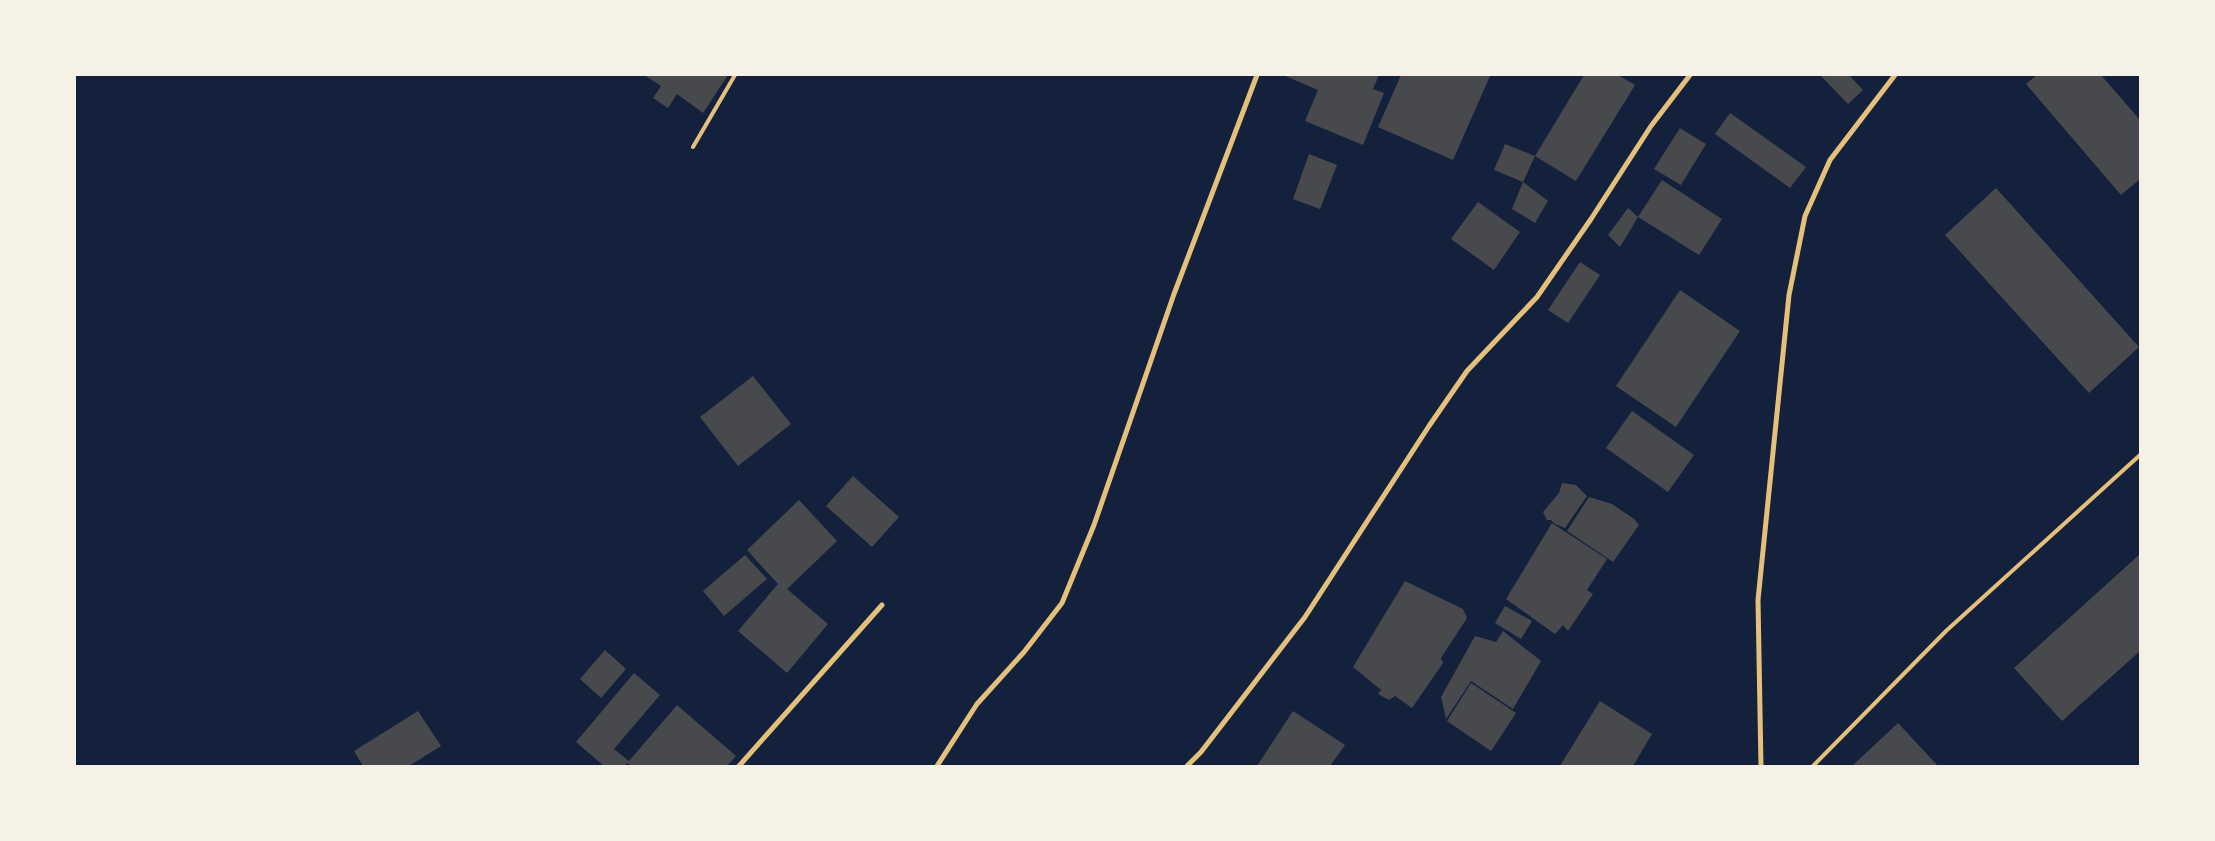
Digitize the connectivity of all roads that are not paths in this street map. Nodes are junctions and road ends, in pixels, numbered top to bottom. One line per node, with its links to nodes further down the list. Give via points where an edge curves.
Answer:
1 (735, 75): 5 (lane)
2 (1257, 75): 9 (street, via 1174,294 1094,525 1062,603 1024,652 976,704)
3 (1690, 75): 10 (street, via 1651,126 1537,297 1467,370 1305,617)
4 (1895, 75): 11 (street, via 1830,160 1806,216 1789,295 1758,600)
5 (693, 147)
6 (2140, 455): 12 (lane, via 1946,631)
7 (882, 605): 8 (street)
8 (739, 766)
9 (937, 766)
10 (1187, 766)
11 (1761, 766)
12 (1813, 766)

